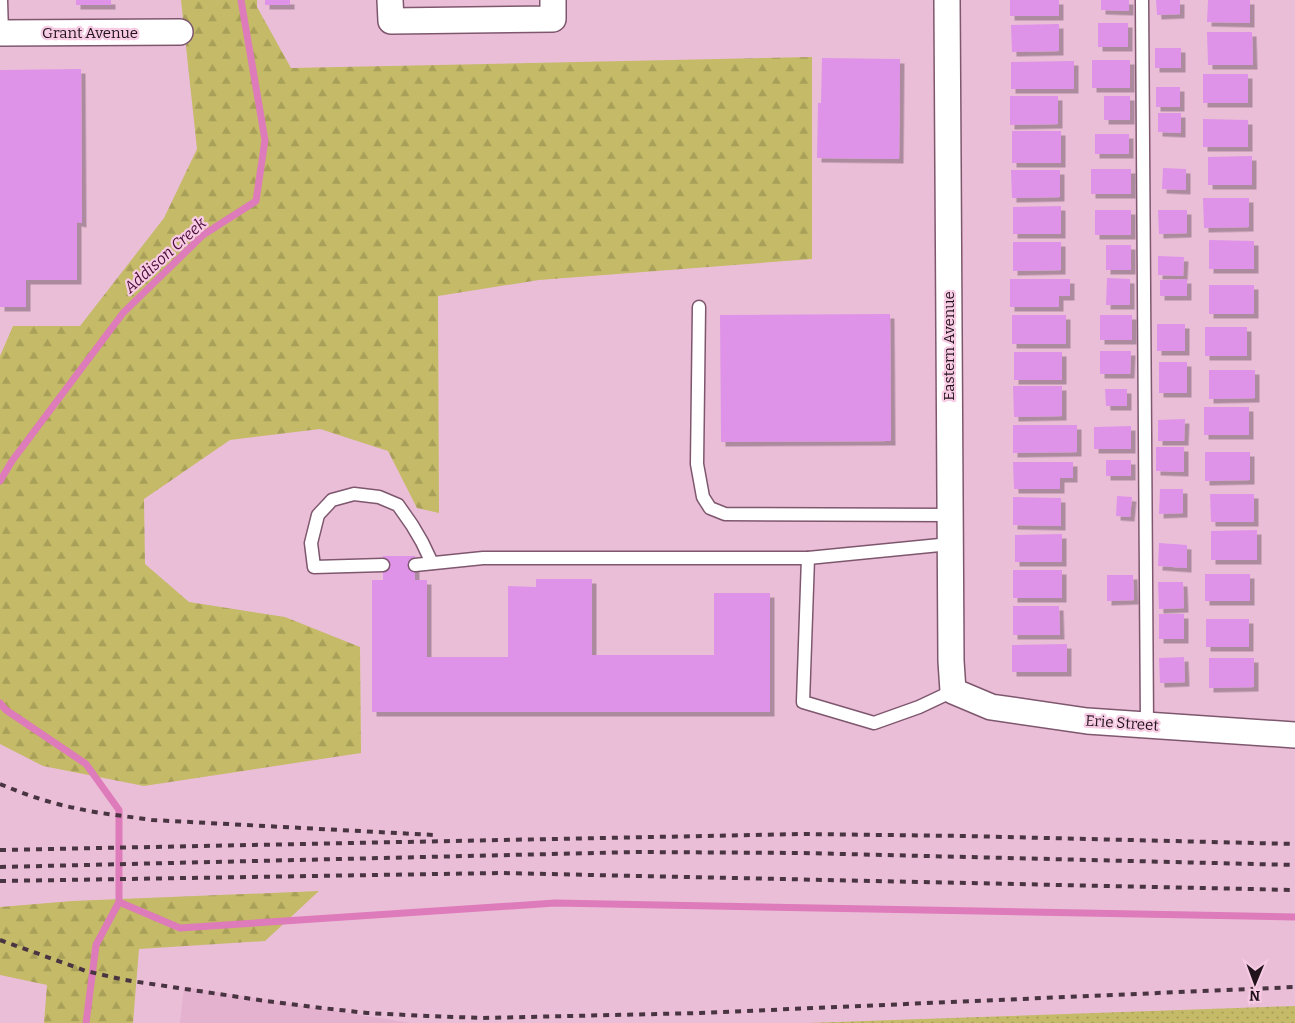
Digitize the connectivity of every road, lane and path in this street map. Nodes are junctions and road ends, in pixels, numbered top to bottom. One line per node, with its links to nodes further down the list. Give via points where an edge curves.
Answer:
1 (1, 0): 7 (lane)
2 (948, 0): 9 (street, Eastern Avenue)
3 (1142, 0): 16 (lane)
4 (553, 9): 5 (street)
5 (391, 11)
6 (180, 32): 7 (street, Grant Avenue)
7 (1, 33)
8 (699, 307): 9 (lane, via 697,464 704,497 710,508 725,514)
9 (950, 515): 10 (street, Eastern Avenue)
10 (950, 544): 11 (lane); 15 (street, Eastern Avenue)
11 (808, 558): 12 (lane, via 483,558); 15 (lane, via 803,702 874,723)
12 (432, 563): 13 (lane, via 398,505 379,497 354,494 332,500 318,515 311,543 314,567); 14 (lane)
13 (383, 565)
14 (415, 565)
15 (953, 691): 16 (street, Erie Street, via 990,707 1088,721)
16 (1147, 725): 17 (street, Erie Street)
17 (1295, 735)

